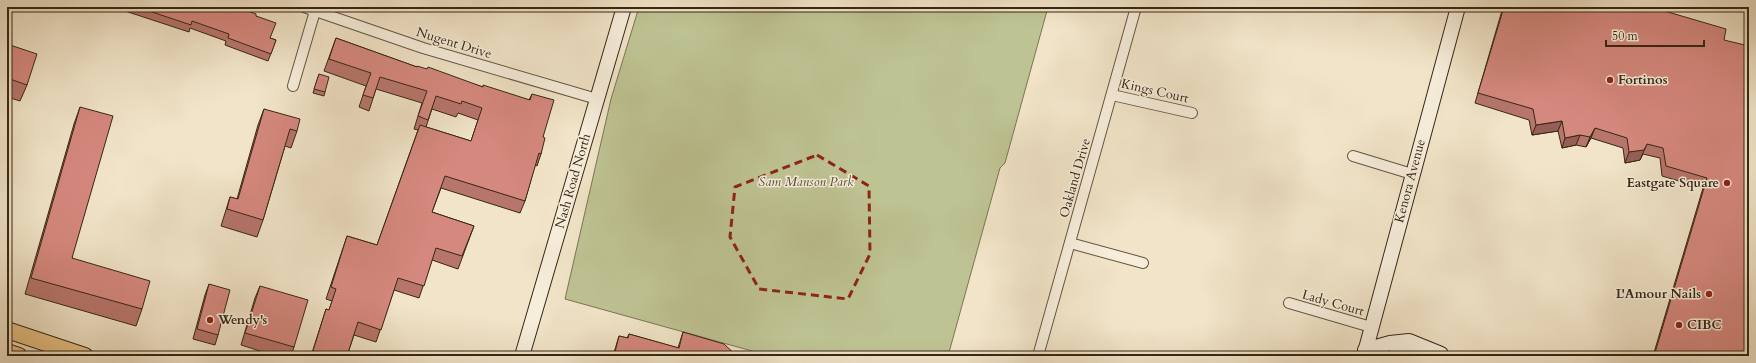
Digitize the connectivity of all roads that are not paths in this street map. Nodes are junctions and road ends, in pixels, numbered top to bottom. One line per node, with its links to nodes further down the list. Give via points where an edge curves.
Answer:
1 (304, 7): 5 (street, Nugent Drive)
2 (624, 7): 8 (street, Nash Road North)
3 (1136, 7): 7 (street, Oakland Drive)
4 (1458, 7): 11 (street, Kenora Avenue)
5 (315, 11): 6 (street); 8 (street, Nugent Drive, via 423,48)
6 (293, 86)
7 (1112, 95): 9 (street, Kings Court); 12 (street, Oakland Drive)
8 (597, 99): 21 (street, Nash Road North)
9 (1192, 113)
10 (1353, 156): 11 (street)
11 (1412, 174): 15 (street, Kenora Avenue)
12 (1070, 243): 13 (street); 22 (street, Oakland Drive)
13 (1143, 263)
14 (1289, 303): 15 (street, Lady Court)
15 (1371, 327): 18 (street, Kenora Avenue)
16 (7, 330): 20 (main road)
17 (7, 352): 19 (main road)
18 (1364, 353): 23 (street, via 1390,343 1409,341 1440,354 1417,352)
19 (19, 356)
20 (85, 356)
21 (522, 356)
22 (1038, 356)
23 (1394, 356)

